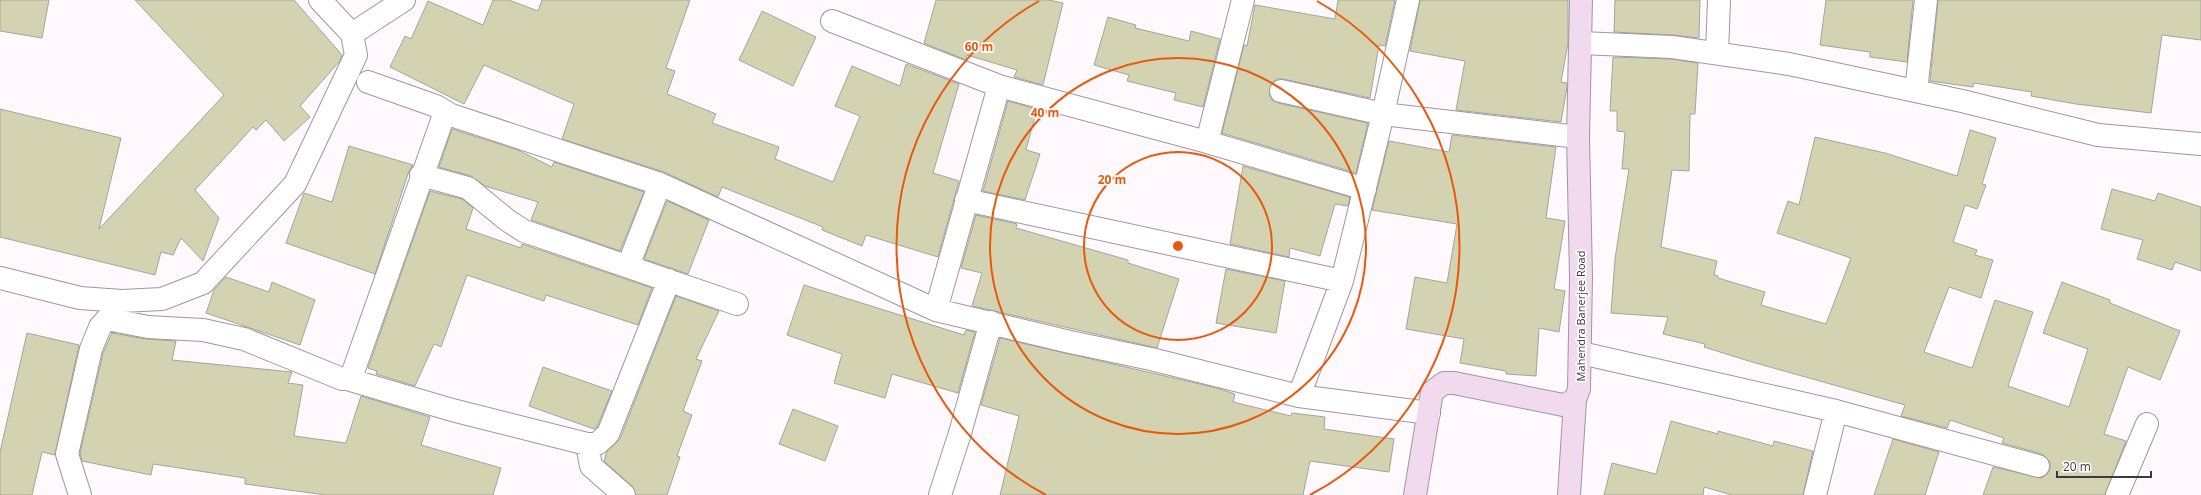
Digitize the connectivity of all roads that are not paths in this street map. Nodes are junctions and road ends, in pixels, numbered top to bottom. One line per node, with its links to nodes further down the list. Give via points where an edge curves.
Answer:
1 (320, 0): 9 (street)
2 (404, 0): 9 (street)
3 (1243, 0): 19 (street)
4 (1408, 0): 17 (street)
5 (1582, 0): 10 (street, Mahendra Banerjee Road)
6 (1719, 0): 11 (street)
7 (1926, 0): 15 (street)
8 (832, 21): 13 (street)
9 (352, 34): 26 (street, via 356,55 295,184 203,283 162,299 122,301 80,298)
10 (1581, 43): 11 (street, via 1672,47); 18 (street, Mahendra Banerjee Road)
11 (1717, 53): 15 (street, via 1789,64)
12 (368, 82): 16 (street, via 436,106)
13 (999, 86): 19 (street); 24 (street)
14 (1281, 91): 17 (street)
15 (1916, 91): 20 (street, via 2098,135)
16 (445, 112): 21 (street); 22 (street)
17 (1383, 114): 18 (street); 23 (street)
18 (1578, 136): 32 (street, Mahendra Banerjee Road)
19 (1207, 142): 23 (street)
20 (2201, 144)
21 (421, 175): 25 (street, via 468,188 524,231); 33 (street, via 352,375)
22 (660, 184): 25 (street); 30 (street)
23 (1365, 188): 28 (street)
24 (966, 200): 28 (street); 30 (street)
25 (628, 266): 27 (street)
26 (0, 278)
27 (669, 280): 29 (street); 39 (street, via 608,434 597,444)
28 (1342, 281): 34 (street)
29 (737, 304)
30 (936, 310): 31 (street)
31 (991, 322): 34 (street); 43 (street)
32 (1581, 353): 35 (street, Mahendra Banerjee Road, via 1579,389); 36 (street)
33 (347, 379): 39 (street, via 452,410); 41 (street, via 244,339 203,330 148,327 107,319 100,327 91,349 67,454)
34 (1300, 396): 37 (street)
35 (1575, 400): 37 (street, via 1563,405 1454,382 1444,383 1432,392); 45 (street, Mahendra Banerjee Road)
36 (1836, 411): 40 (street); 46 (street)
37 (1429, 413): 44 (street)
38 (2147, 424): 47 (street)
39 (587, 444): 42 (street, via 591,466)
40 (2038, 466)
41 (80, 495)
42 (624, 495)
43 (940, 495)
44 (1415, 495)
45 (1569, 495)
46 (1815, 495)
47 (2117, 495)

